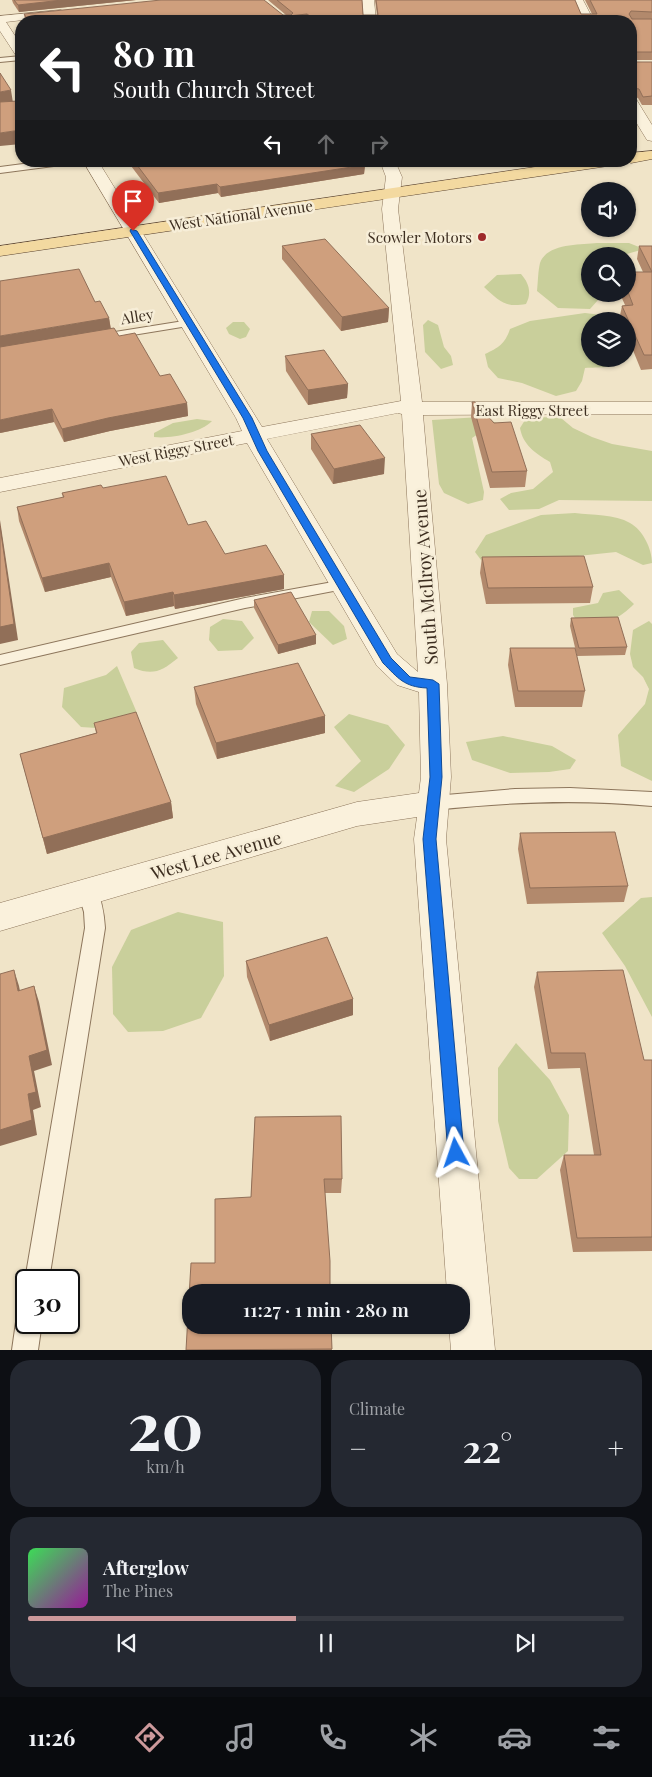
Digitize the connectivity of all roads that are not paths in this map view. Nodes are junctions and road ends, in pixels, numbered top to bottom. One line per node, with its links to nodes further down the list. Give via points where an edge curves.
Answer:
1 (368, 0): 5 (street)
2 (577, 0): 6 (street)
3 (69, 12): 4 (street)
4 (43, 15)
5 (369, 15)
6 (585, 15)
7 (15, 18): 8 (street)
8 (0, 20): 9 (street)
9 (15, 46)
10 (15, 57): 11 (lane)
11 (0, 60)
12 (637, 118): 13 (street)
13 (652, 137)
14 (652, 155): 15 (main road)
15 (637, 157)
16 (23, 167): 20 (lane)
17 (94, 167): 22 (street)
18 (390, 167): 21 (street, South McIlroy Avenue, via 394,177)
19 (568, 167): 21 (main road, West National Avenue)
20 (0, 170)
21 (392, 193): 22 (main road, West National Avenue); 26 (street, South McIlroy Avenue, via 390,209)
22 (133, 231): 23 (main road, West National Avenue); 24 (street)
23 (0, 251)
24 (190, 323): 25 (lane, Alley); 28 (street)
25 (84, 340)
26 (412, 408): 27 (street, East Riggy Street); 28 (street, West Riggy Street, via 376,410); 32 (street, South McIlroy Avenue)
27 (652, 408)
28 (255, 434): 29 (street, West Riggy Street); 30 (street, via 262,451)
29 (0, 485)
30 (344, 585): 31 (lane, via 245,604); 32 (street, via 387,660 406,680)
31 (0, 660)
32 (433, 684): 34 (street, South McIlroy Avenue)
33 (652, 799): 34 (lane, via 569,794)
34 (434, 803): 35 (street, West Lee Avenue, via 357,814); 40 (street, South McIlroy Avenue, via 430,839)
35 (88, 892): 36 (street, West Lee Avenue); 37 (lane, via 95,928)
36 (0, 917)
37 (39, 1269)
38 (28, 1334): 39 (lane)
39 (25, 1350)
40 (473, 1350)

